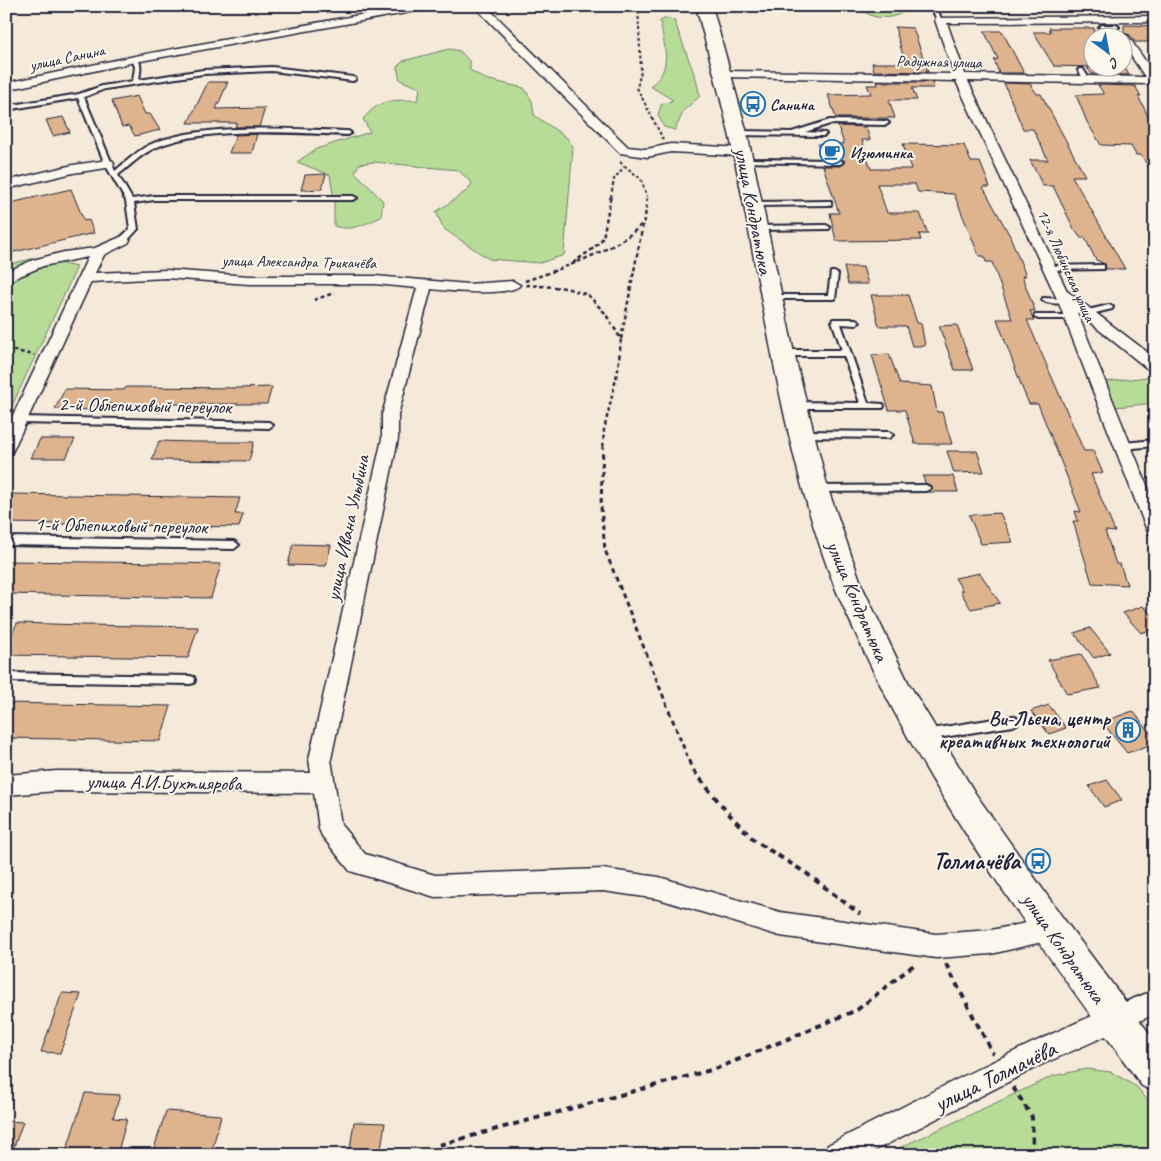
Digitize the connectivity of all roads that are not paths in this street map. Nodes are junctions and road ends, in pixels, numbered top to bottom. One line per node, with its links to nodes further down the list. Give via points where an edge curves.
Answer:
1 (428, 6): 11 (street)
2 (476, 6): 26 (street, via 485,10 624,150 647,153 670,148)
3 (704, 6): 12 (main road)
4 (716, 6): 12 (main road)
5 (933, 6): 7 (lane)
6 (1155, 19): 8 (street)
7 (940, 20): 8 (street); 14 (street, 12-я Любинская улица)
8 (1110, 25): 9 (street)
9 (1113, 28)
10 (1134, 54): 18 (street)
11 (135, 59): 17 (lane, via 138,68); 19 (street, улица Санина)
12 (722, 68): 14 (street, Радужная улица); 26 (main road, улица Кондратюка)
13 (1081, 70): 16 (lane)
14 (961, 77): 16 (street, Радужная улица); 37 (street, 12-я Любинская улица)
15 (353, 79): 17 (lane, via 272,69 203,72)
16 (1087, 80): 18 (street, Радужная улица)
17 (136, 81): 20 (lane)
18 (1154, 82)
19 (6, 87)
20 (80, 96): 21 (lane); 28 (lane)
21 (6, 108)
22 (886, 123): 24 (lane, via 830,122)
23 (348, 134): 28 (lane, via 225,133 170,140 150,147)
24 (794, 134): 25 (lane); 26 (lane)
25 (823, 134)
26 (742, 149): 27 (lane); 33 (main road, улица Кондратюка)
27 (840, 162)
28 (111, 170): 29 (street, via 73,169); 31 (lane)
29 (6, 185)
30 (353, 198): 31 (lane)
31 (130, 200): 35 (lane, via 134,229)
32 (828, 203): 33 (lane)
33 (755, 216): 34 (lane); 44 (main road, улица Кондратюка)
34 (826, 228)
35 (123, 240): 36 (street)
36 (98, 252): 40 (street, via 38,263); 41 (street)
37 (1048, 268): 38 (lane); 45 (street, 12-я Любинская улица)
38 (1101, 268)
39 (834, 274): 44 (lane, via 832,297)
40 (6, 278)
41 (86, 278): 42 (street, улица Александра Трикачёва, via 166,274 249,280 375,280); 58 (street)
42 (425, 284): 43 (street, улица Александра Трикачёва, via 468,288); 74 (street, улица Ивана Улыбина, via 390,415 390,439 320,759)
43 (513, 285)
44 (771, 296): 52 (main road, улица Кондратюка)
45 (1064, 297): 46 (lane); 48 (street); 50 (street, 12-я Любинская улица)
46 (1046, 300)
47 (1109, 307): 48 (lane)
48 (1087, 313): 54 (street)
49 (1038, 317): 50 (lane)
50 (1072, 318): 63 (street, 12-я Любинская улица)
51 (856, 322): 53 (lane, via 836,321)
52 (783, 353): 53 (lane); 55 (main road, улица Кондратюка)
53 (846, 353): 56 (lane)
54 (1155, 366)
55 (796, 405): 56 (lane); 60 (main road, улица Кондратюка)
56 (865, 406): 57 (lane)
57 (880, 406)
58 (20, 420): 59 (lane, 2-й Облепиховый переулок); 64 (street)
59 (269, 425)
60 (803, 434): 61 (lane); 66 (main road, улица Кондратюка)
61 (889, 435)
62 (1155, 443): 63 (lane)
63 (1123, 446): 67 (street, 12-я Любинская улица)
64 (6, 448)
65 (926, 488): 66 (lane)
66 (816, 489): 73 (main road, улица Кондратюка, via 832,544 870,636)
67 (1155, 528)
68 (6, 541): 69 (lane, 1-й Облепиховый переулок)
69 (234, 545)
70 (6, 677): 71 (lane)
71 (190, 680)
72 (1013, 721): 73 (lane)
73 (924, 735): 76 (main road, улица Кондратюка, via 964,803)
74 (323, 783): 75 (street, улица А.И.Бухтиярова, via 56,781); 76 (street, via 330,829 358,863 435,886 603,880 659,888 780,924 936,946 990,942)
75 (6, 785)
76 (1051, 930): 78 (main road, улица Кондратюка)
77 (1155, 1002): 78 (street, улица Толмачёва)
78 (1114, 1018): 79 (main road, улица Кондратюка); 80 (street, улица Толмачёва, via 1002,1070)
79 (1155, 1073)
80 (838, 1155)

